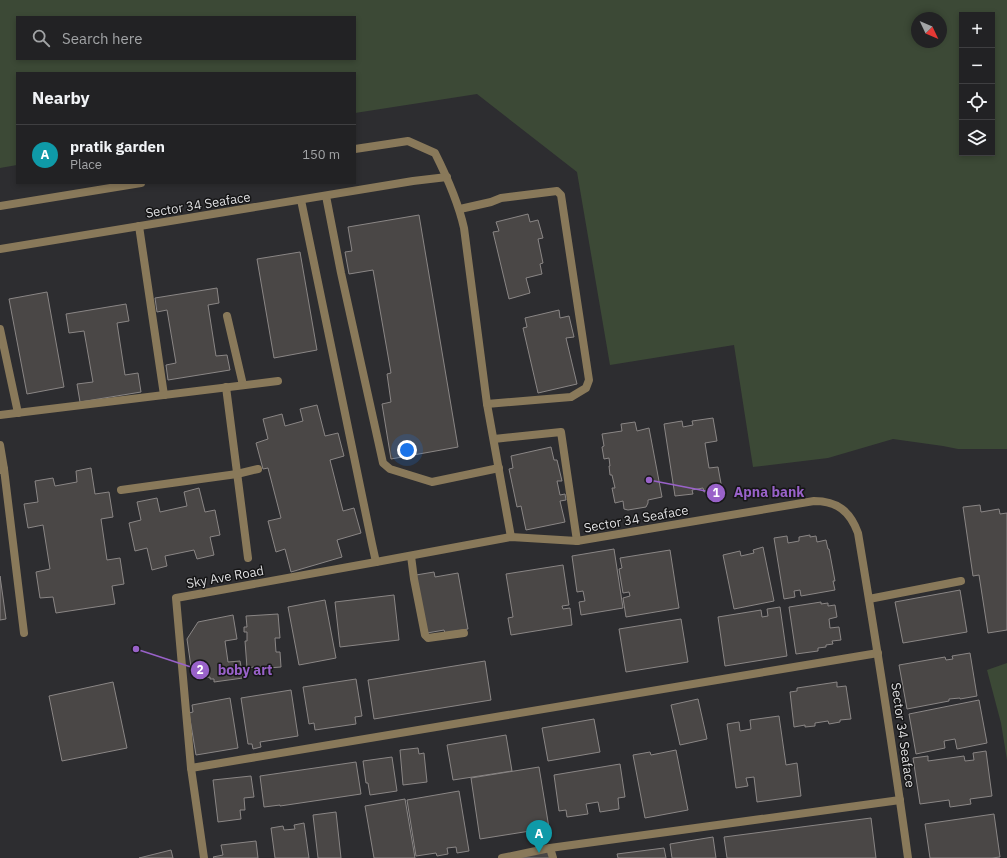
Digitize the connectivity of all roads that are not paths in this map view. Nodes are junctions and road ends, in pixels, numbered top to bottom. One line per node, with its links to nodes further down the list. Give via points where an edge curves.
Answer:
1 (356, 149): 2 (street, via 408,141 435,153)
2 (447, 177): 4 (street, Sector 34 Seaface); 7 (street)
3 (135, 184): 6 (street)
4 (326, 196): 5 (street, Sector 34 Seaface); 21 (street, via 383,463 390,469 432,482)
5 (301, 200): 8 (street, Sector 34 Seaface); 30 (street)
6 (0, 206)
7 (460, 209): 16 (street); 16 (street, via 501,198 557,191 561,195 589,380 586,388 571,397)
8 (139, 226): 9 (street, Sector 34 Seaface); 15 (street)
9 (0, 249)
10 (227, 316): 13 (street)
11 (0, 329): 17 (street)
12 (278, 381): 13 (street)
13 (243, 385): 14 (street)
14 (226, 387): 15 (street); 24 (street)
15 (164, 395): 17 (street)
16 (487, 404): 19 (street)
17 (18, 413): 18 (street)
18 (0, 415)
19 (494, 440): 21 (street); 27 (street, via 561,432)
20 (0, 445): 22 (street)
21 (499, 468): 26 (street)
22 (2, 470): 33 (street)
23 (258, 470): 24 (street)
24 (237, 474): 25 (street); 29 (street)
25 (120, 490)
26 (511, 537): 27 (street, Sector 34 Seaface); 28 (street, Sky Ave Road)
27 (577, 541): 32 (street, Sector 34 Seaface, via 824,501 836,505 854,523 858,532)
28 (411, 556): 30 (street, Sky Ave Road); 34 (street, via 428,638)
29 (248, 558)
30 (376, 562): 36 (street, Sky Ave Road, via 176,598)
31 (961, 581): 32 (street)
32 (869, 599): 35 (street, Sector 34 Seaface)
33 (24, 633)
34 (464, 633)
35 (878, 653): 36 (street); 37 (street, Sector 34 Seaface)
36 (191, 768): 39 (street, Sky Ave Road)
37 (900, 800): 38 (street); 42 (street, Sector 34 Seaface)
38 (550, 848): 40 (street); 41 (street)
39 (204, 858)
40 (502, 858)
41 (553, 858)
42 (908, 858)

